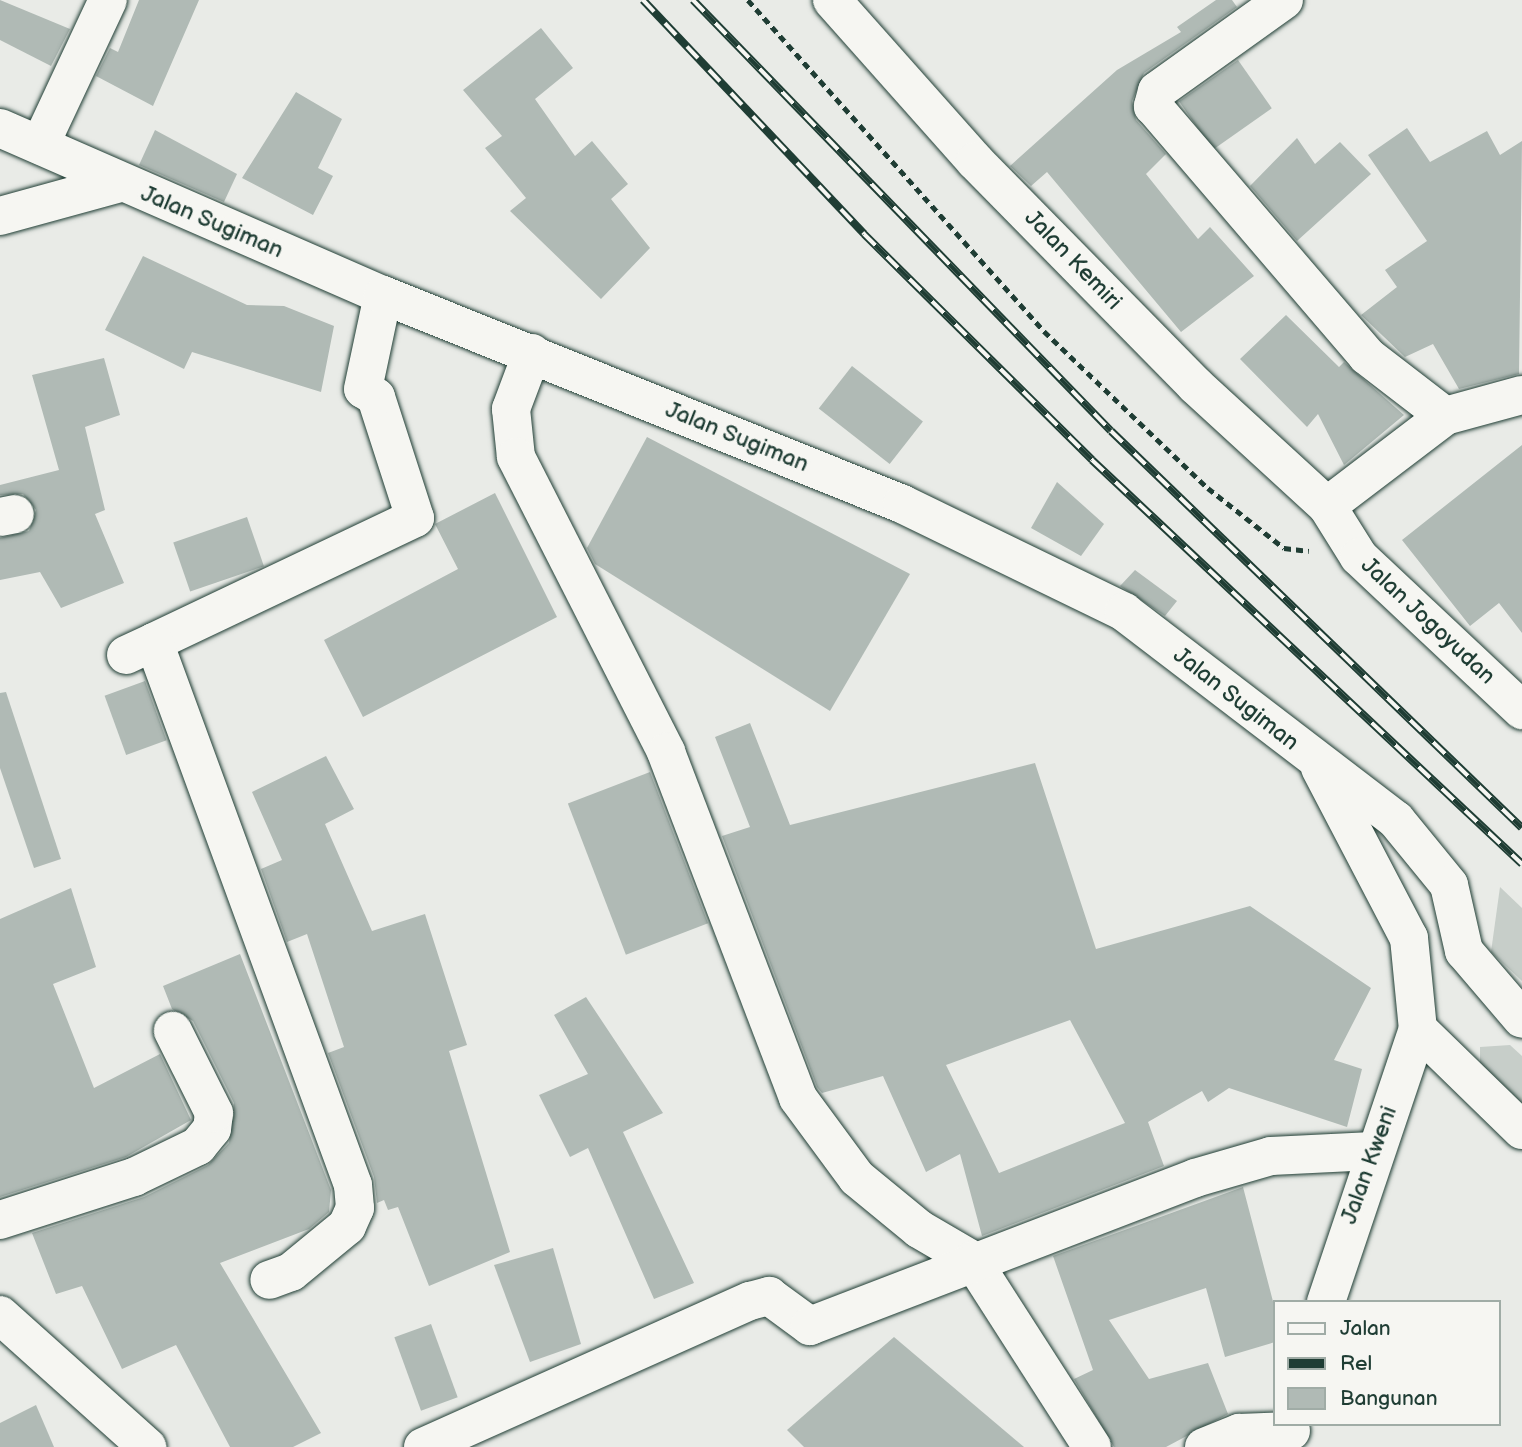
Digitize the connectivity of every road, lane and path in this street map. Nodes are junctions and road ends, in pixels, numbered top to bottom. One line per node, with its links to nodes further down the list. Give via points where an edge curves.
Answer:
1 (108, 0): 6 (street)
2 (748, 0): 14 (path, via 1044,331 1208,488 1284,548)
3 (832, 0): 13 (street, Jalan Kemiri, via 1014,200 1195,385)
4 (1284, 0): 12 (street, via 1157,92 1153,106 1367,356)
5 (0, 128): 6 (street, Jalan Sugiman)
6 (40, 145): 7 (street, Jalan Sugiman)
7 (120, 183): 8 (street); 9 (street, Jalan Sugiman)
8 (0, 216)
9 (383, 295): 10 (street, Jalan Sugiman); 24 (street, via 363,383 376,397 415,518 140,649 353,1185 355,1208 347,1226 300,1265)
10 (532, 354): 16 (street, Jalan Sugiman, via 902,504 1095,596); 23 (street, via 511,409 516,457 666,751 779,1059 822,1136 857,1178 919,1228)
11 (1522, 396): 12 (street)
12 (1445, 416): 13 (street)
13 (1327, 506): 14 (street, Jalan Jogoyudan)
14 (1359, 557): 15 (street, Jalan Jogoyudan)
15 (1522, 710)
16 (1315, 760): 17 (street, Jalan Sugiman, via 1396,820 1449,885 1464,951); 18 (street, via 1409,938)
17 (1522, 1019)
18 (1418, 1030): 20 (street); 21 (street, Jalan Kweni)
19 (173, 1031): 22 (street, via 214,1113 212,1129 198,1146 134,1177)
20 (1522, 1130)
21 (1373, 1150): 23 (street, via 1271,1156); 25 (street, Jalan Kweni)
22 (0, 1220)
23 (972, 1260): 29 (street, via 810,1326 769,1296 750,1301); 30 (street)
24 (270, 1280)
25 (1327, 1300)
26 (0, 1315): 28 (street)
27 (1290, 1434): 31 (street, via 1239,1433)
28 (147, 1447)
29 (423, 1447)
30 (1092, 1447)
31 (1204, 1447)

